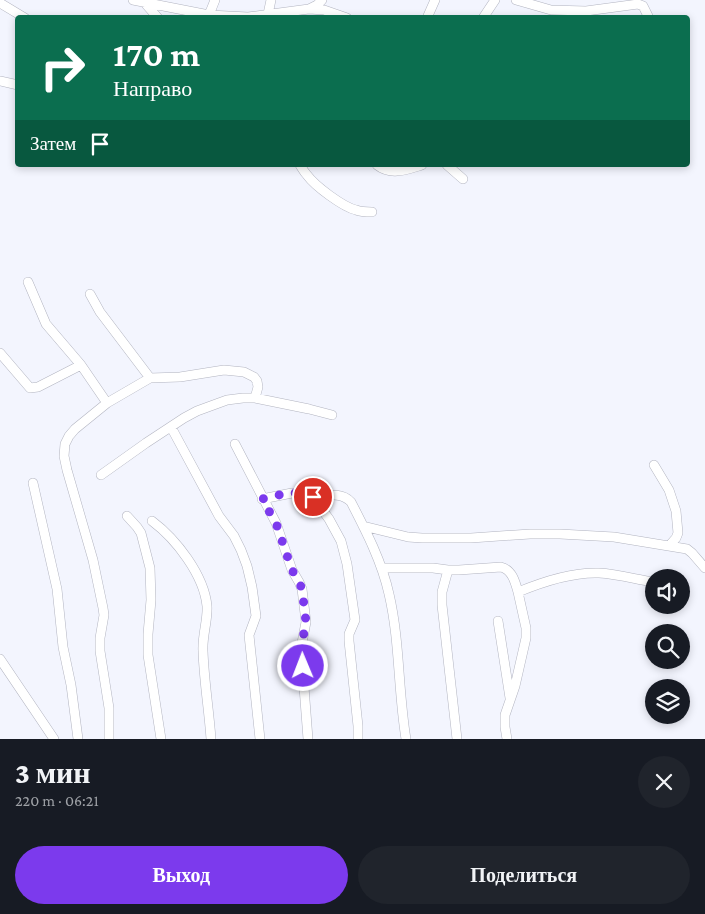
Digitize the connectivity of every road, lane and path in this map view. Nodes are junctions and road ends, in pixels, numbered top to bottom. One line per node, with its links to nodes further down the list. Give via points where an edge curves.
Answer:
1 (133, 0): 8 (street)
2 (215, 0): 16 (street)
3 (271, 0): 13 (street)
4 (322, 0): 12 (street)
5 (435, 0): 19 (street)
6 (496, 0): 20 (street)
7 (516, 0): 10 (street, via 550,10 586,11)
8 (144, 2): 9 (street); 15 (street)
9 (157, 2): 16 (street)
10 (637, 2): 21 (street)
11 (0, 3): 14 (street)
12 (309, 9): 13 (street); 18 (street)
13 (268, 14): 17 (street)
14 (20, 15)
15 (155, 15)
16 (209, 15)
17 (262, 15)
18 (338, 15)
19 (428, 15)
20 (485, 15)
21 (648, 15)
22 (0, 81): 23 (street)
23 (15, 84)
24 (301, 167): 29 (street, via 314,183 345,205 354,210)
25 (380, 167): 26 (street, via 392,172)
26 (416, 167)
27 (449, 167): 28 (street)
28 (463, 179)
29 (372, 212)
30 (28, 282): 33 (street, via 46,324)
31 (90, 294): 34 (street)
32 (0, 353): 33 (street, via 30,388)
33 (81, 365): 36 (street)
34 (150, 378): 35 (street, via 224,370 244,372 257,381); 36 (street)
35 (255, 398): 37 (street); 38 (street, via 227,400 197,411)
36 (107, 403): 59 (street, via 69,436 64,456 103,608 100,651 109,708)
37 (332, 415)
38 (171, 427): 41 (street); 62 (street, via 219,516 234,536 247,566 256,616 248,635)
39 (235, 444): 44 (street)
40 (654, 465): 48 (street, via 669,490 676,511 678,533)
41 (101, 475)
42 (33, 483): 58 (street, via 57,589)
43 (313, 497): 44 (street, via 292,493); 47 (street, via 338,495 348,498); 64 (street, via 341,541 347,564 355,620 349,641)
44 (262, 499): 63 (street, via 276,523 302,589 306,622 301,648)
45 (127, 516): 60 (street, via 141,533 150,568 148,655)
46 (152, 521): 61 (street, via 175,543 203,587 207,606 203,652)
47 (363, 526): 48 (street, via 422,538 560,534 614,537); 49 (street)
48 (669, 546): 50 (street, via 687,549)
49 (382, 568): 51 (street); 65 (street, via 396,638)
50 (705, 568)
51 (448, 570): 53 (street, via 507,568); 66 (street, via 442,605)
52 (645, 581): 53 (street, via 598,573 548,581)
53 (518, 592): 56 (street, via 526,638)
54 (498, 621): 56 (street)
55 (0, 659): 57 (street)
56 (510, 698): 67 (street, via 504,715)
57 (54, 739)
58 (78, 739)
59 (109, 739)
60 (161, 739)
61 (212, 739)
62 (260, 739)
63 (308, 739)
64 (358, 739)
65 (406, 739)
66 (457, 739)
67 (507, 739)

